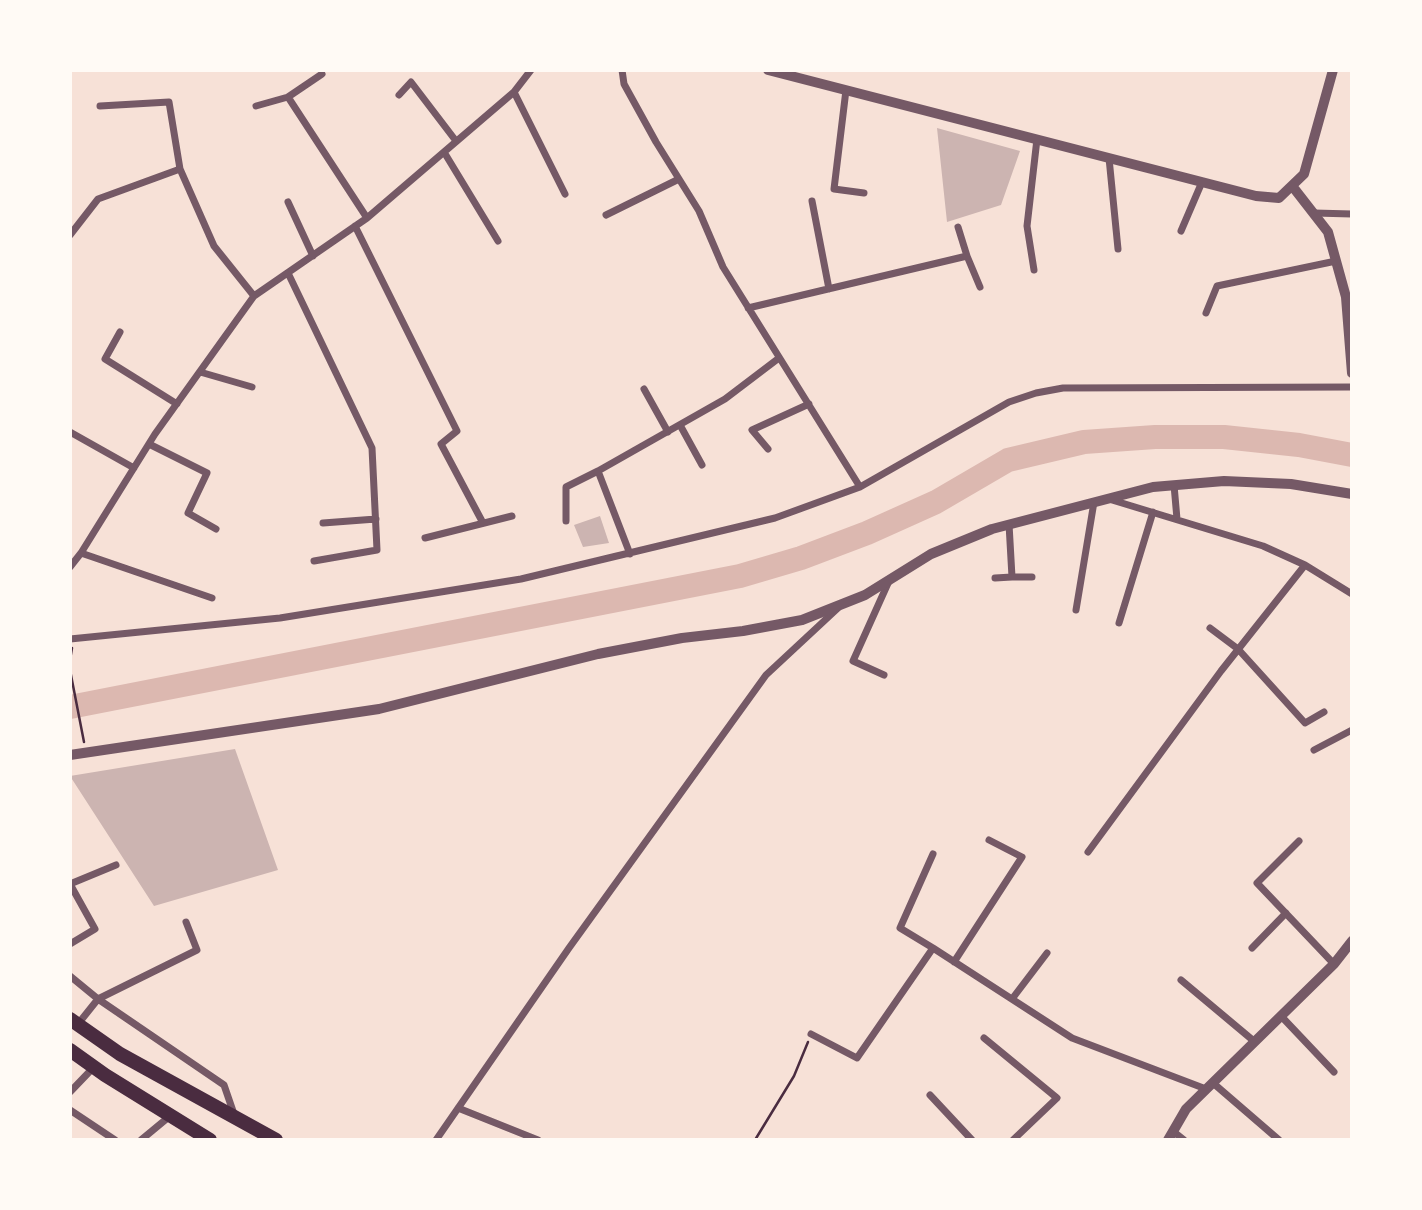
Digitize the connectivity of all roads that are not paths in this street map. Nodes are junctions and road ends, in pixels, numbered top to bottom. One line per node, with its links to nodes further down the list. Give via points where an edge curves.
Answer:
1 (531, 70): 7 (street)
2 (622, 70): 17 (street, via 624,84)
3 (768, 70): 6 (street)
4 (1333, 70): 19 (street, via 1304,174)
5 (322, 74): 9 (street)
6 (846, 90): 12 (street); 20 (street, via 834,189)
7 (514, 92): 13 (street); 21 (street)
8 (399, 95): 13 (street, via 411,82)
9 (288, 97): 11 (street); 27 (street)
10 (100, 106): 16 (street, via 169,102)
11 (256, 106)
12 (1037, 139): 15 (street); 37 (street, via 1027,226)
13 (456, 141): 14 (street)
14 (444, 152): 27 (street); 32 (street)
15 (1109, 158): 18 (street); 33 (street)
16 (180, 169): 31 (street, via 99,200); 41 (street, via 214,246)
17 (679, 179): 26 (street); 43 (street)
18 (1202, 182): 19 (street, via 1279,198); 30 (street)
19 (1293, 187): 24 (street)
20 (864, 193)
21 (565, 194)
22 (812, 201): 40 (street)
23 (288, 202): 34 (street)
24 (1314, 213): 25 (street); 36 (street, via 1328,232)
25 (1352, 214)
26 (606, 215)
27 (367, 218): 28 (street)
28 (355, 226): 34 (street); 73 (street, via 457,431 440,444)
29 (958, 227): 35 (street)
30 (1181, 231)
31 (70, 235)
32 (498, 241)
33 (1118, 249)
34 (313, 256): 38 (street)
35 (967, 257): 39 (street); 40 (street)
36 (1336, 261): 42 (street); 44 (street, via 1217,286)
37 (1034, 270)
38 (288, 273): 41 (street); 69 (street, via 372,448)
39 (980, 287)
40 (829, 289): 43 (street)
41 (254, 296): 47 (street)
42 (1349, 297): 48 (street)
43 (748, 307): 46 (street)
44 (1206, 313)
45 (120, 332): 52 (street, via 105,359)
46 (779, 358): 53 (street); 54 (street)
47 (200, 372): 49 (street); 52 (street)
48 (1352, 373)
49 (252, 387)
50 (1352, 387): 63 (street, via 1063,388 1036,393 1009,402)
51 (644, 389): 56 (street)
52 (177, 404): 57 (street)
53 (808, 404): 58 (street, via 752,430); 63 (street)
54 (680, 425): 56 (street); 59 (street)
55 (70, 432): 60 (street)
56 (668, 432): 61 (street)
57 (149, 444): 60 (street); 75 (street, via 207,473 188,513)
58 (768, 449)
59 (702, 465)
60 (134, 468): 77 (street)
61 (598, 471): 71 (street, via 566,486); 78 (street)
62 (1174, 485): 64 (street, via 1224,481 1291,484); 65 (street); 70 (street)
63 (860, 487): 78 (street, via 775,518)
64 (1352, 494)
65 (1108, 498): 66 (street); 67 (street)
66 (1094, 502): 74 (street); 89 (street)
67 (1153, 512): 70 (street); 90 (street)
68 (512, 516): 73 (street)
69 (376, 519): 72 (street); 79 (street, via 377,550)
70 (1177, 519): 80 (street, via 1263,545)
71 (566, 521)
72 (323, 523)
73 (483, 523): 76 (street)
74 (1009, 524): 82 (street); 85 (street, via 931,554)
75 (216, 528)
76 (425, 538)
77 (81, 554): 81 (street); 87 (street)
78 (630, 554): 92 (street, via 521,579 281,618)
79 (314, 561)
80 (1305, 565): 86 (street); 93 (street)
81 (70, 567)
82 (1012, 577): 83 (street); 84 (street)
83 (1032, 577)
84 (995, 578)
85 (890, 580): 88 (street); 94 (street, via 853,661)
86 (1352, 594)
87 (212, 598)
88 (842, 604): 98 (street, via 802,620 598,654 379,709); 128 (street, via 766,675)
89 (1076, 610)
90 (1119, 623)
91 (1210, 628): 93 (street)
92 (70, 639)
93 (1238, 649): 95 (street, via 1305,723); 101 (street)
94 (884, 675)
95 (1324, 712)
96 (1352, 730): 97 (street)
97 (1314, 750)
98 (70, 755)
99 (989, 840): 111 (street, via 1022,857)
100 (1299, 841): 104 (street, via 1257,883)
101 (1088, 852)
102 (933, 855): 107 (street, via 900,928)
103 (116, 865): 106 (street, via 70,884 96,929)
104 (1286, 913): 108 (street); 112 (street)
105 (187, 922): 115 (street, via 197,950)
106 (70, 944)
107 (933, 948): 111 (street); 119 (street, via 857,1058)
108 (1252, 948)
109 (1350, 948): 112 (street)
110 (1047, 953): 116 (street)
111 (954, 962): 116 (street)
112 (1334, 964): 117 (street)
113 (70, 976): 115 (street)
114 (1181, 981): 121 (street)
115 (99, 999): 118 (street); 131 (street, via 224,1085)
116 (1012, 999): 125 (street, via 1072,1038)
117 (1281, 1016): 121 (street); 124 (street)
118 (74, 1022): 131 (highway, via 120,1054)
119 (811, 1034)
120 (984, 1038): 140 (street, via 1057,1098)
121 (1255, 1042): 125 (street)
122 (70, 1050): 123 (highway)
123 (94, 1067): 126 (street); 130 (highway)
124 (1334, 1072)
125 (1209, 1086): 132 (street, via 1186,1109); 142 (street)
126 (70, 1092)
127 (930, 1096): 139 (street)
128 (458, 1108): 137 (street); 138 (street)
129 (70, 1110): 133 (street)
130 (170, 1115): 134 (street); 135 (highway)
131 (235, 1118): 136 (highway)
132 (1171, 1136): 141 (street)
133 (115, 1140)
134 (141, 1140)
135 (210, 1140)
136 (276, 1140)
137 (436, 1140)
138 (539, 1140)
139 (972, 1140)
140 (1013, 1140)
141 (1184, 1140)
142 (1279, 1140)

